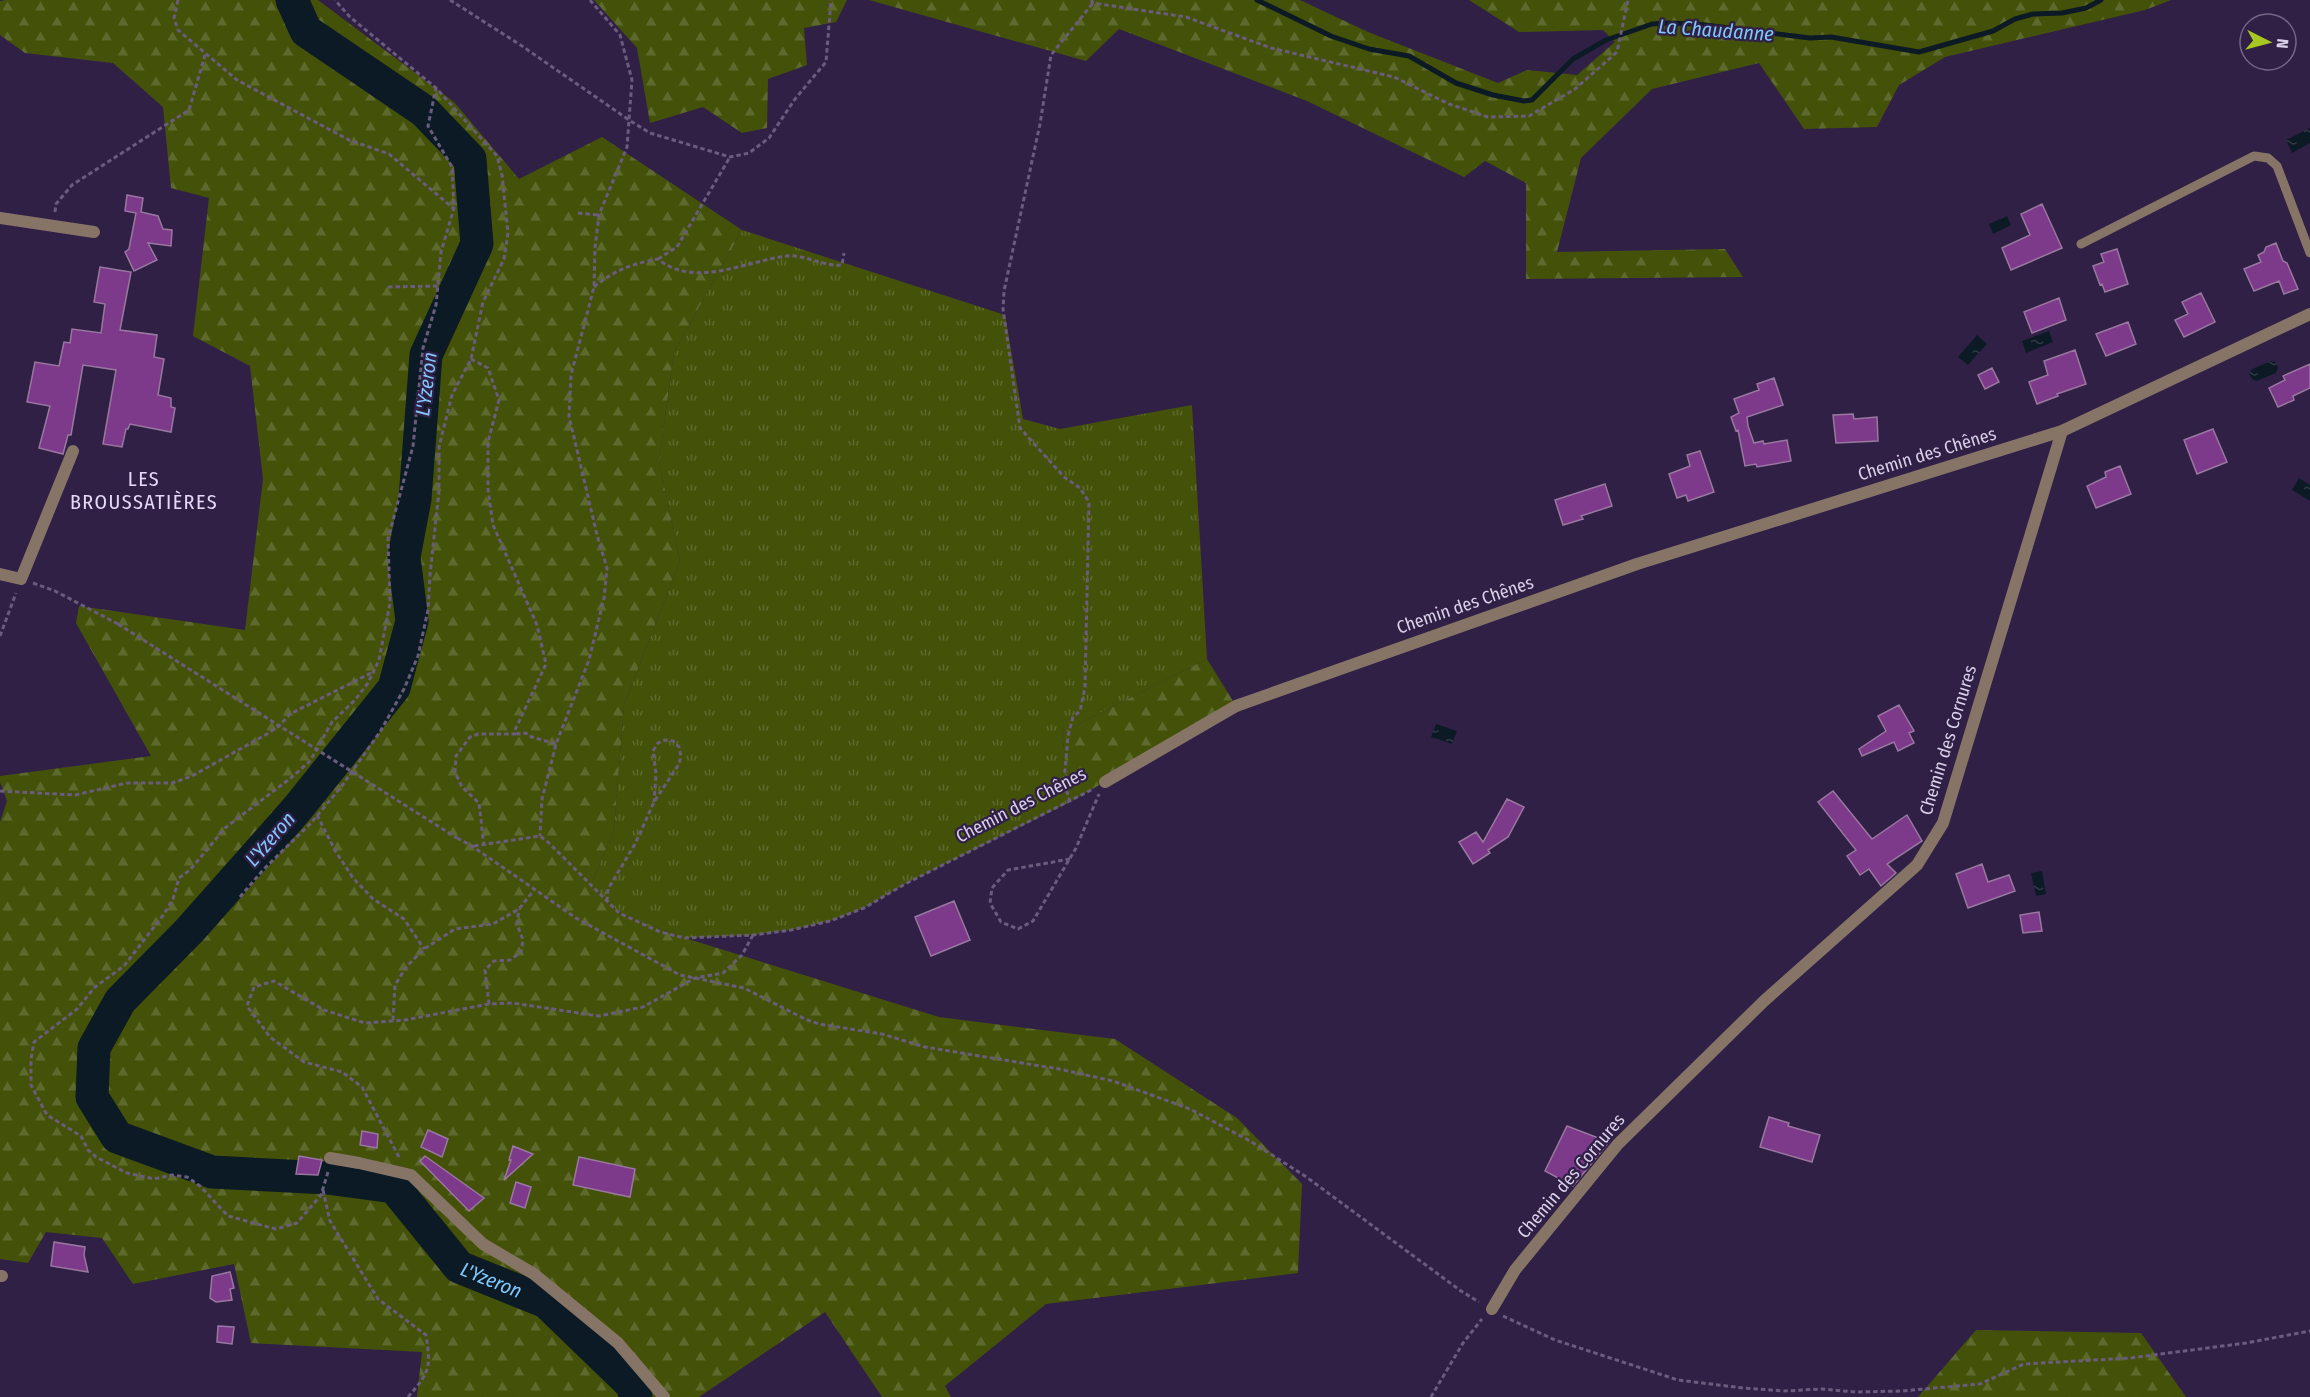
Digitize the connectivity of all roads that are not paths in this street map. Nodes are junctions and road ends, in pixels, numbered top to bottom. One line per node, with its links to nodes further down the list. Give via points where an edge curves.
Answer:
1 (0, 218): 2 (street)
2 (94, 232)
3 (2081, 243): 4 (lane, via 2254,156 2268,158 2277,166)
4 (2310, 253)
5 (2310, 314): 6 (street)
6 (2062, 431): 9 (street, Chemin des Chênes, via 1637,564 1236,706); 11 (street, Chemin des Cornures, via 1943,823 1917,865 1764,1001 1617,1144 1515,1270)
7 (74, 451): 8 (street, via 21,579)
8 (0, 574)
9 (1105, 782)
10 (330, 1158): 12 (street, via 411,1175 483,1244 534,1274 618,1343)
11 (1492, 1309)
12 (664, 1397)

